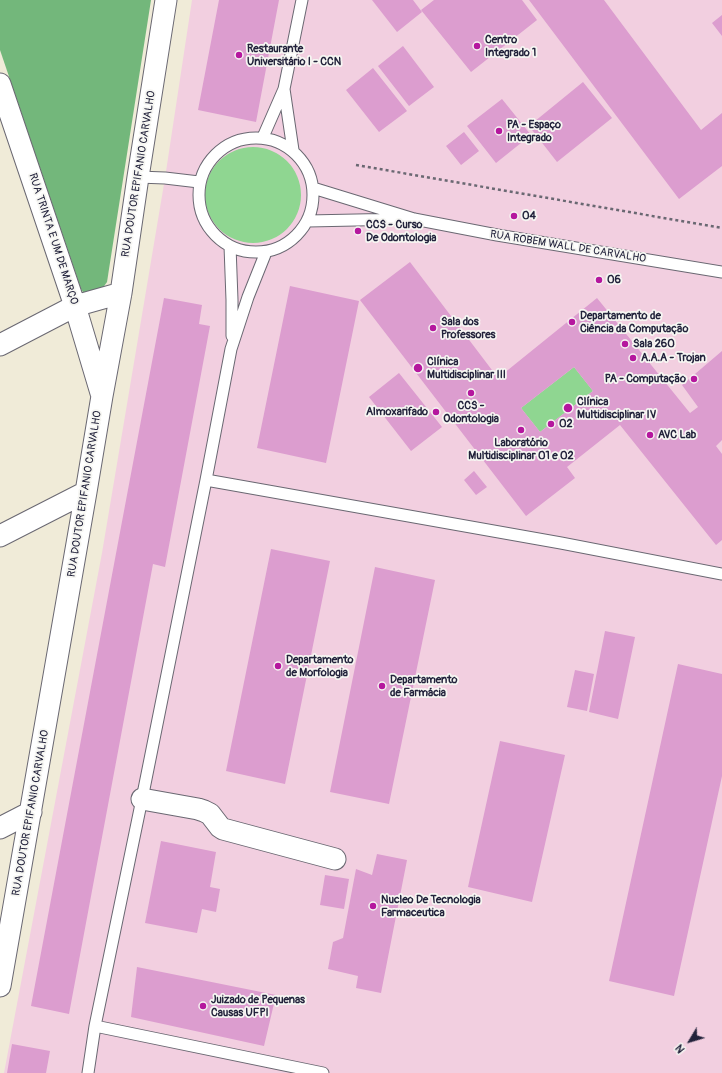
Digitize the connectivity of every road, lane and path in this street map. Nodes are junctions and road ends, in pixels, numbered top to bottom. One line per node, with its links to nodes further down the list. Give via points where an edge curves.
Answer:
1 (166, 0): 9 (street, RUA DOUTOR EPIFANIO CARVALHO)
2 (302, 0): 4 (lane)
3 (0, 84): 5 (street, RUA TRINTA E UM DE MARÇO)
4 (284, 89): 6 (lane); 7 (lane)
5 (6, 118): 19 (street, RUA TRINTA E UM DE MARÇO)
6 (263, 137): 7 (lane); 10 (lane, via 236,141 216,152)
7 (293, 150): 11 (lane, via 307,168)
8 (356, 165): 14 (path)
9 (138, 177): 10 (lane); 18 (street, RUA DOUTOR EPIFANIO CARVALHO)
10 (199, 182): 15 (lane, via 198,201 204,219 214,235)
11 (313, 188): 12 (lane, RUA ROBEM WALL DE CARVALHO); 13 (lane, via 313,205)
12 (414, 219): 13 (lane, RUA ROBEM WALL DE CARVALHO); 17 (lane, RUA ROBEM WALL DE CARVALHO)
13 (308, 221): 16 (lane, via 298,235 283,246)
14 (722, 228)
15 (230, 246): 16 (lane, via 247,252); 21 (lane)
16 (266, 252): 21 (lane)
17 (722, 272)
18 (121, 293): 19 (street); 22 (street, RUA DOUTOR EPIFANIO CARVALHO)
19 (75, 306): 20 (street); 22 (street, RUA TRINTA E UM DE MARÇO)
20 (0, 345)
21 (231, 349): 23 (lane)
22 (102, 396): 24 (street, RUA DOUTOR EPIFANIO CARVALHO)
23 (206, 480): 26 (lane); 27 (lane)
24 (86, 492): 25 (street); 28 (street, RUA DOUTOR EPIFANIO CARVALHO)
25 (0, 536)
26 (722, 574)
27 (142, 799): 30 (street, via 198,809 210,814 223,829); 32 (lane)
28 (31, 812): 29 (street); 31 (street, RUA DOUTOR EPIFANIO CARVALHO)
29 (0, 828)
30 (335, 859)
31 (0, 986)
32 (95, 1026): 33 (lane); 34 (lane)
33 (88, 1073)
34 (323, 1073)

